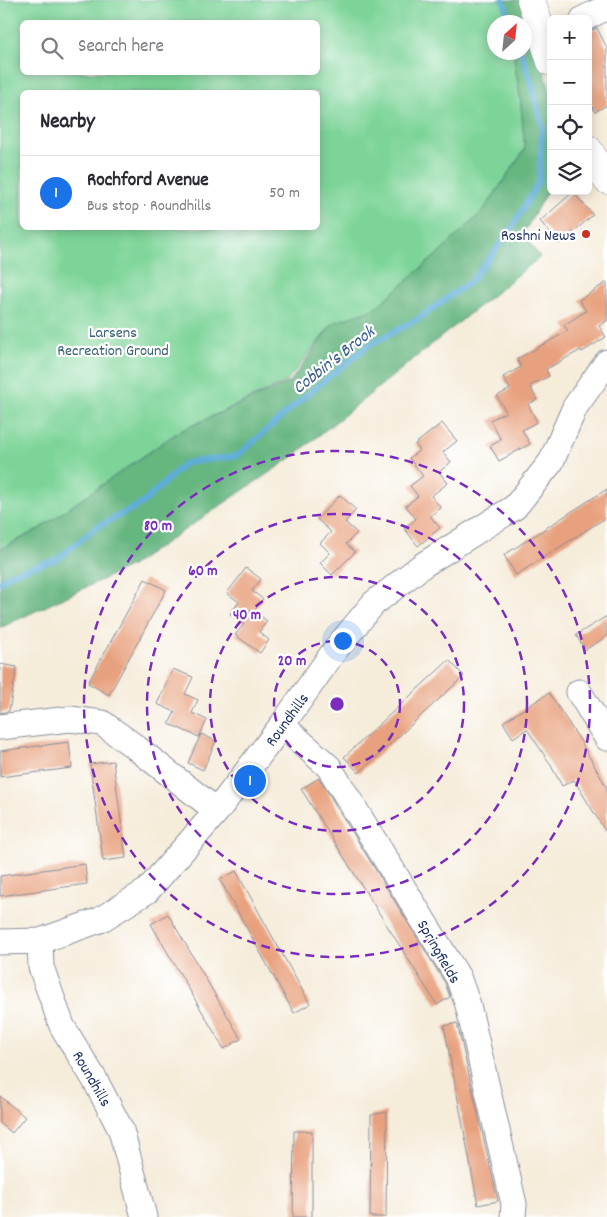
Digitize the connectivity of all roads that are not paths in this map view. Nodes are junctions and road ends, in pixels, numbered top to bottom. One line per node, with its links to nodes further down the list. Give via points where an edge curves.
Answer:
1 (531, 0): 4 (street)
2 (607, 7): 3 (street)
3 (591, 15)
4 (547, 42)
5 (589, 150): 6 (street)
6 (607, 180)
7 (607, 362): 9 (street, Roundhills, via 575,407 551,462 516,507 423,565 374,603 335,650)
8 (579, 692): 11 (street)
9 (282, 725): 12 (street, Roundhills); 16 (street, Springfields, via 329,766 458,977 468,1005 512,1195)
10 (0, 727): 12 (street, via 70,719 102,723)
11 (607, 738)
12 (217, 811): 13 (street, Roundhills, via 147,891 100,920)
13 (40, 941): 14 (street, Roundhills); 15 (street, Roundhills, via 41,967 62,1026 121,1130)
14 (0, 942)
15 (144, 1217)
16 (513, 1217)

